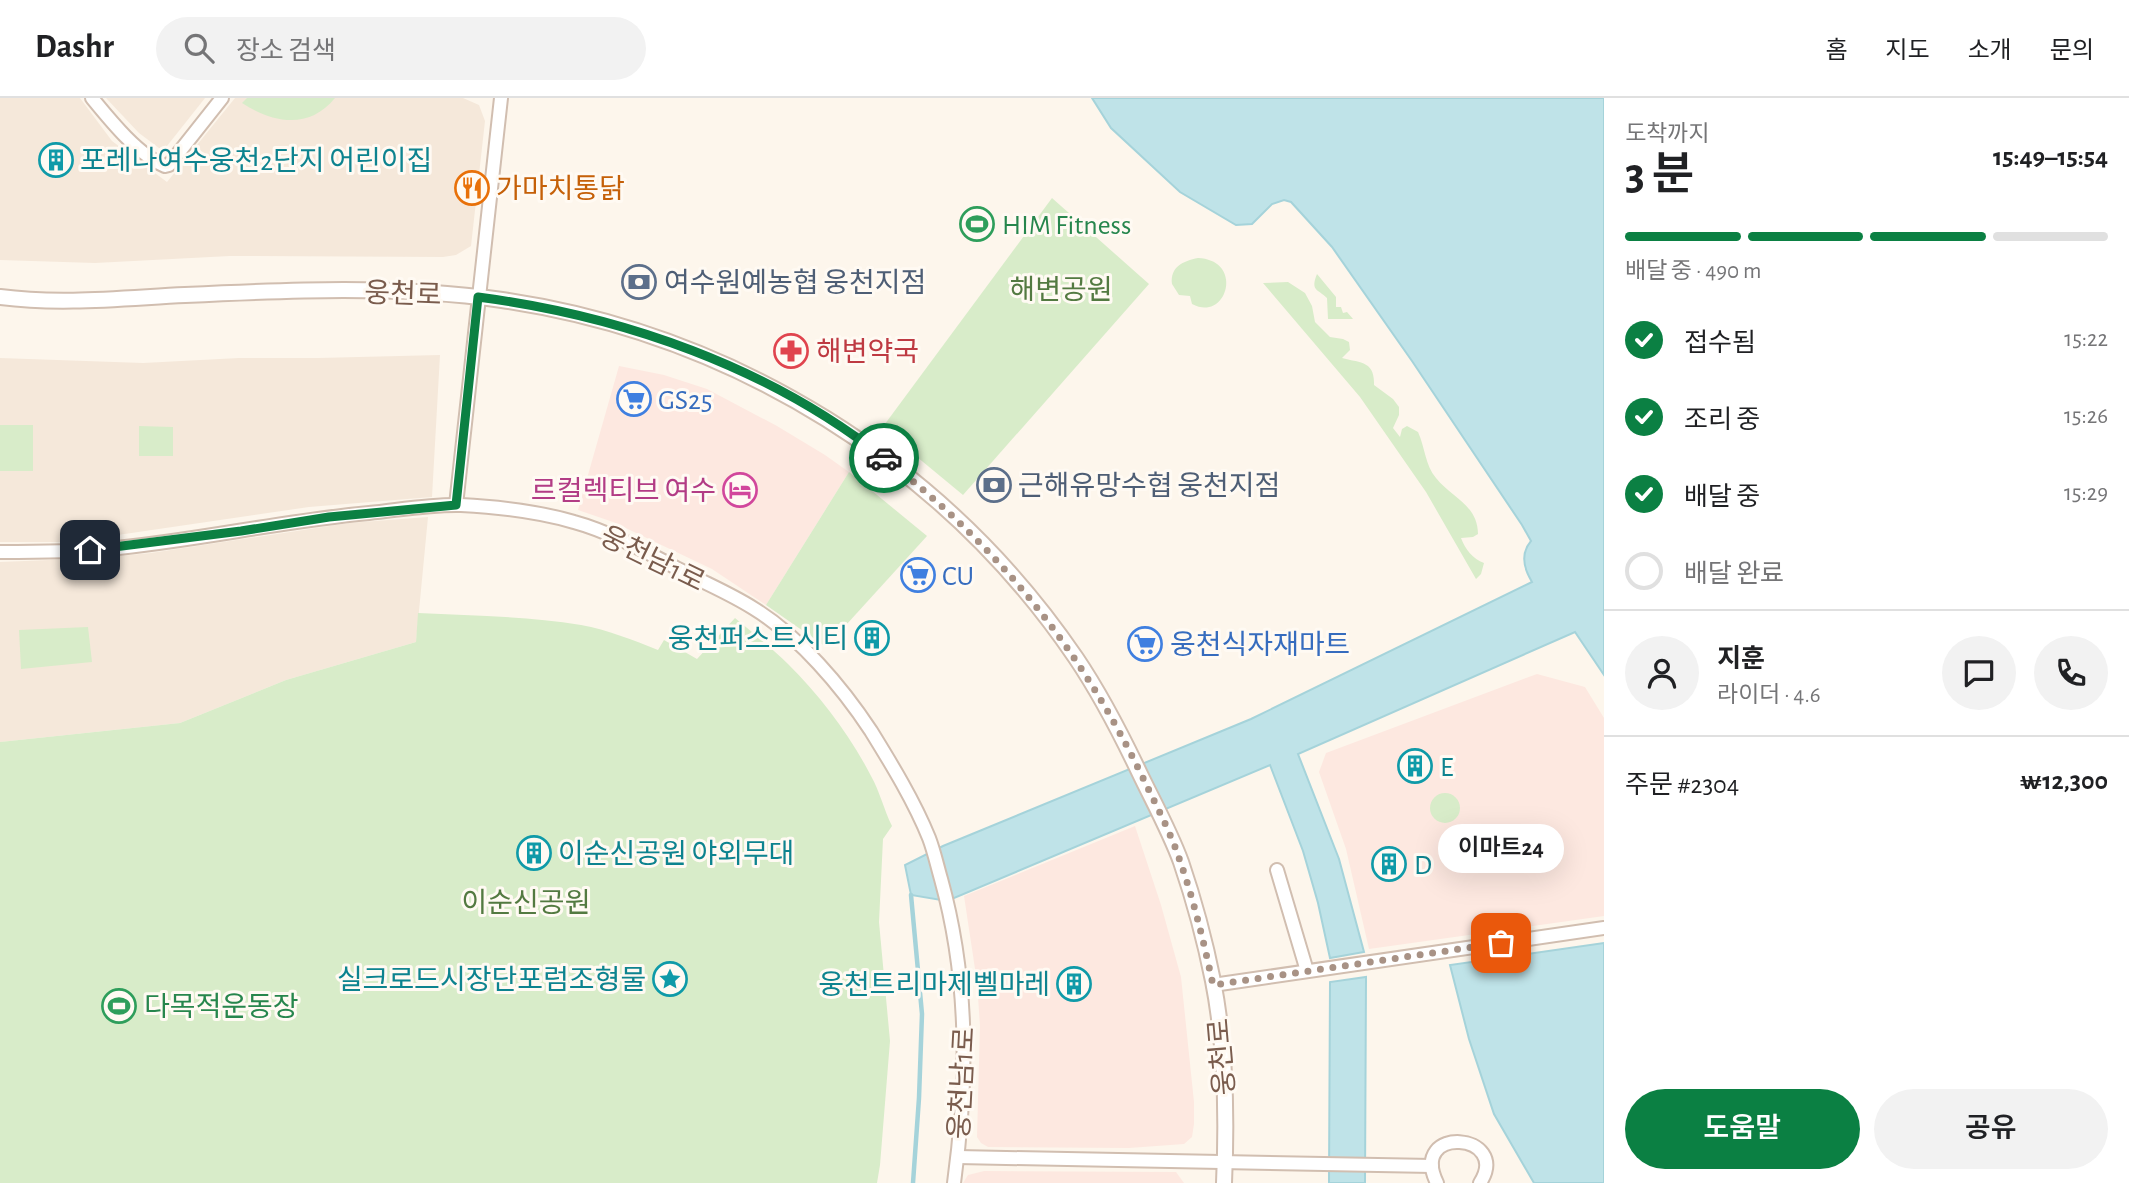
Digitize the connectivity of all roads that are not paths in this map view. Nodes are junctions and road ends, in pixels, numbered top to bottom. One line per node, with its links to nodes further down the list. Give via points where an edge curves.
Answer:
1 (92, 98): 2 (street, via 111,122 165,166)
2 (222, 98)
3 (501, 98): 4 (street)
4 (478, 297): 5 (street, 웅천로, via 356,291); 6 (street); 11 (street, 웅천로, via 584,317 715,360 794,398 869,446 948,512 1021,587 1096,691 1160,813 1184,871)
5 (0, 298)
6 (456, 505): 7 (street, 웅천남1로, via 329,517 109,549); 12 (street, 웅천남1로, via 543,514 578,523 647,552 755,609 815,660 852,704 911,801 932,846 947,901 964,1010)
7 (0, 552)
8 (1277, 870): 10 (street)
9 (1604, 928): 10 (street)
10 (1307, 971): 11 (street)
11 (1213, 985): 13 (street, 웅천로, via 1223,1060)
12 (958, 1157): 13 (street); 15 (street, 웅천남1로)
13 (1225, 1163): 14 (street); 16 (street, 웅천로)
14 (1432, 1166): 17 (street); 18 (street, via 1443,1146 1468,1142 1485,1162)
15 (954, 1183)
16 (1224, 1183)
17 (1437, 1183)
18 (1480, 1183)

